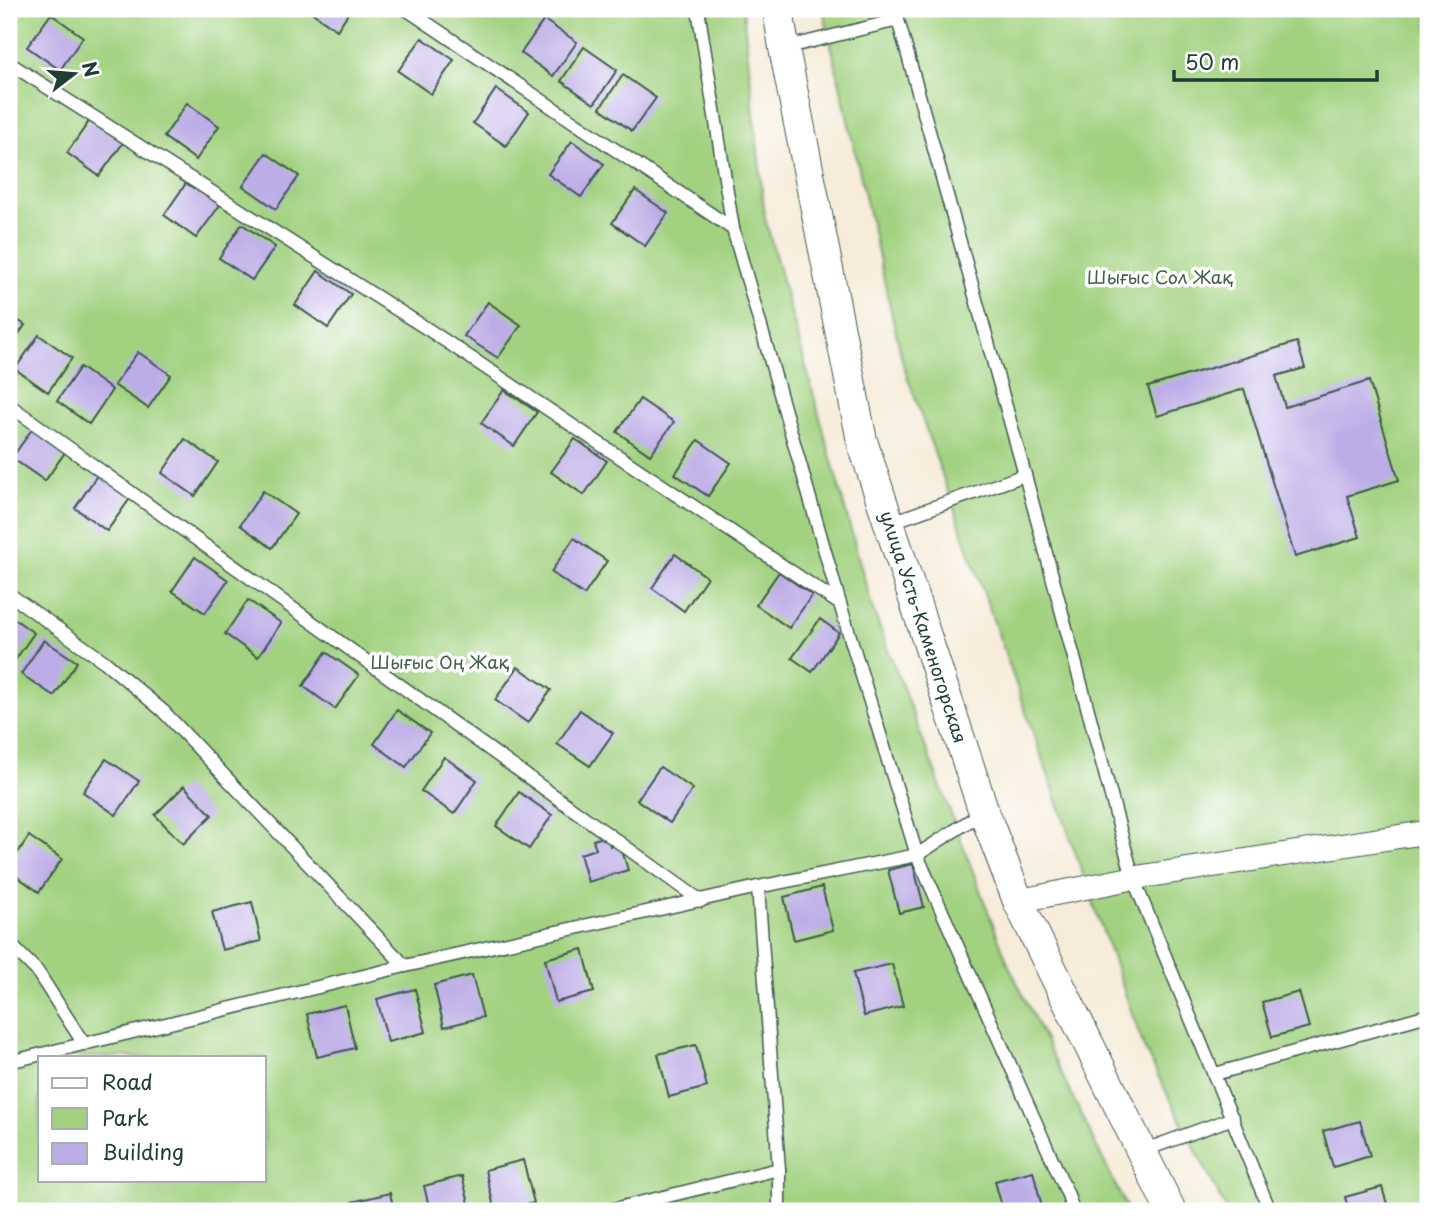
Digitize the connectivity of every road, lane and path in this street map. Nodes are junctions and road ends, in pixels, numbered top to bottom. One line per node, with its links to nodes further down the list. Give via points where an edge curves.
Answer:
1 (406, 9): 7 (lane)
2 (698, 9): 7 (lane)
3 (778, 9): 5 (street, улица Усть-Каменогорская)
4 (897, 15): 5 (lane); 9 (lane)
5 (784, 48): 10 (street, улица Усть-Каменогорская, via 862,441)
6 (9, 63): 12 (lane, via 429,330)
7 (733, 229): 12 (lane)
8 (9, 405): 18 (lane)
9 (1025, 475): 10 (lane); 16 (lane)
10 (889, 523): 13 (street, улица Усть-Каменогорская)
11 (9, 594): 21 (lane, via 105,662 163,711)
12 (840, 604): 15 (lane)
13 (984, 812): 15 (lane); 19 (street, улица Усть-Каменогорская)
14 (1428, 832): 16 (street)
15 (917, 855): 17 (lane); 31 (lane)
16 (1133, 878): 19 (street); 25 (lane)
17 (758, 887): 18 (lane); 28 (lane)
18 (701, 901): 21 (lane)
19 (1018, 901): 27 (street, улица Усть-Каменогорская)
20 (9, 943): 23 (lane, via 37,971)
21 (405, 966): 23 (lane)
22 (1428, 1015): 25 (lane)
23 (84, 1044): 24 (lane)
24 (9, 1062)
25 (1215, 1074): 26 (lane)
26 (1233, 1118): 27 (lane); 33 (lane)
27 (1141, 1151): 32 (street, улица Усть-Каменогорская)
28 (779, 1169): 29 (lane); 30 (lane)
29 (606, 1211)
30 (779, 1211)
31 (1073, 1211)
32 (1171, 1211)
33 (1270, 1211)

